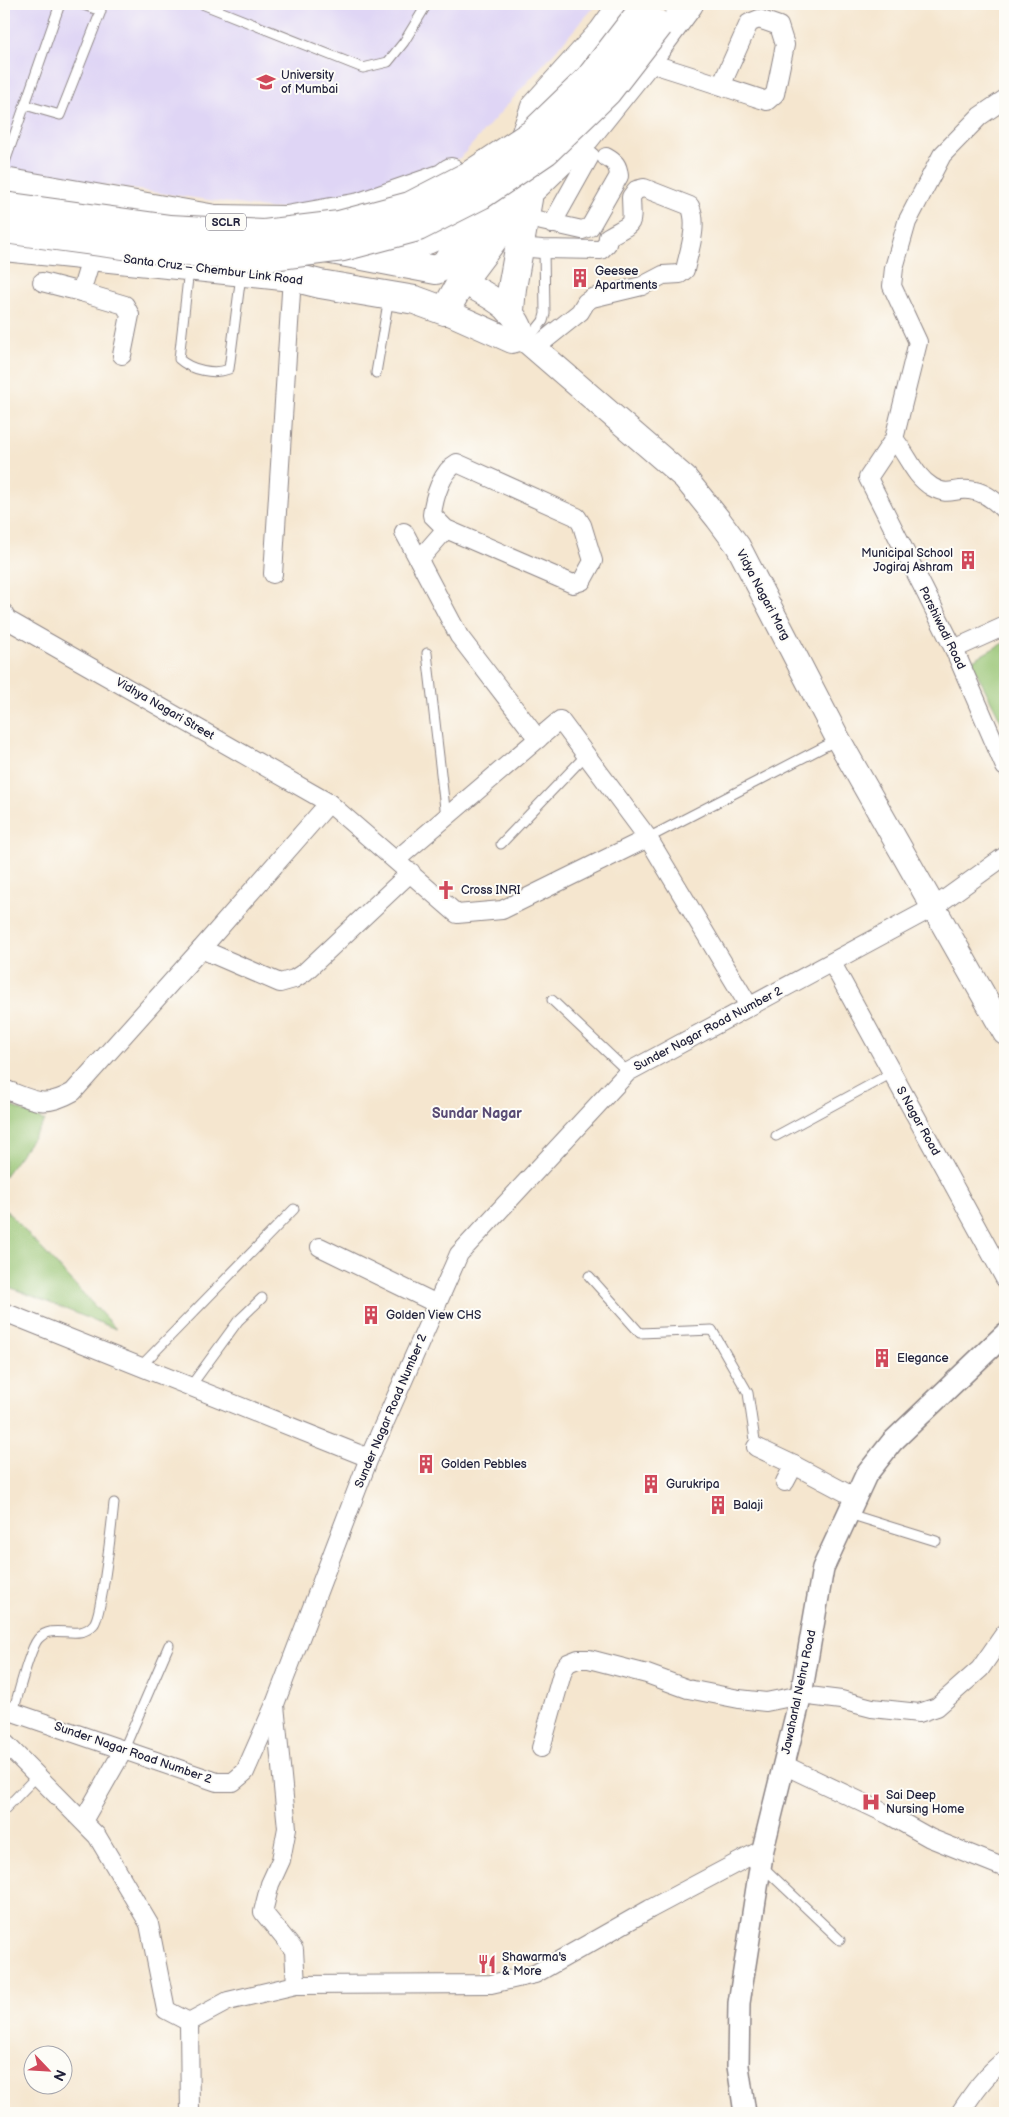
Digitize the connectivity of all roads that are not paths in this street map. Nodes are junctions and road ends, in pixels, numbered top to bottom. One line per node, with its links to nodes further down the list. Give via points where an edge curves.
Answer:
1 (60, 4): 12 (lane)
2 (81, 4): 12 (lane, via 101,11 60,115)
3 (202, 4): 4 (lane, via 363,68 388,62)
4 (427, 4)
5 (623, 4): 11 (highway, via 603,32)
6 (689, 4): 8 (highway)
7 (660, 11): 18 (highway, bridge, via 532,134 470,175 410,206 339,225 264,234 170,229); 21 (highway, bridge, via 607,92 546,151 482,194 418,227 344,247 264,257 168,251)
8 (646, 62): 9 (street); 13 (highway)
9 (720, 86): 9 (street, via 767,101 775,94 785,45 779,26 759,19 750,23)
10 (1005, 99): 40 (street, Parshiwadi Road, via 980,116 942,155 907,222 892,286 918,342)
11 (538, 104): 13 (highway); 14 (highway); 19 (highway, via 507,134 442,178 360,206 287,220)
12 (25, 105): 15 (lane)
13 (594, 150): 17 (highway); 20 (street); 20 (street, via 616,162 619,176 590,227 582,230)
14 (515, 164): 23 (highway, via 466,219 426,240 386,252); 27 (highway, via 445,265)
15 (4, 165)
16 (4, 182): 19 (highway, SCLR)
17 (526, 205): 20 (street); 24 (highway); 30 (highway)
18 (4, 206)
19 (215, 219): 23 (highway, SCLR)
20 (552, 224)
21 (4, 229)
22 (4, 247): 25 (highway, Santa Cruz – Chembur Link Road)
23 (320, 247): 27 (highway, SCLR)
24 (532, 248): 35 (highway, via 512,288); 37 (lane, via 545,314); 37 (street, via 601,250 608,237 628,228 632,222 631,197 636,190 644,188 690,206 693,212 693,231 685,270 680,274 663,275 642,286 592,298 580,312)
25 (92, 256): 26 (highway, Santa Cruz – Chembur Link Road); 32 (street)
26 (190, 266): 28 (highway, Santa Cruz – Chembur Link Road); 28 (lane, via 179,359 196,369 222,372 229,369)
27 (436, 270): 30 (highway); 34 (highway)
28 (241, 272): 29 (highway, Santa Cruz – Chembur Link Road)
29 (292, 277): 33 (highway, Santa Cruz – Chembur Link Road); 45 (street)
30 (462, 281): 35 (main road, Vidya Nagari Marg); 36 (highway)
31 (42, 282): 32 (street)
32 (81, 292): 38 (street, via 125,305 130,315)
33 (389, 295): 34 (highway, Santa Cruz – Chembur Link Road); 39 (lane)
34 (416, 300): 36 (highway, Santa Cruz – Chembur Link Road)
35 (510, 310): 37 (main road, Vidya Nagari Marg)
36 (445, 311): 37 (main road, via 512,341)
37 (528, 343): 51 (main road, Vidya Nagari Marg, via 685,478 718,519 738,546)
38 (122, 355)
39 (376, 373)
40 (894, 439): 41 (street, via 913,470 931,486 946,493 968,490 986,494); 48 (street, Parshiwadi Road, via 868,478)
41 (1005, 510)
42 (446, 529): 42 (street, via 432,515 434,502 449,467 457,462 577,517 593,561 582,582 573,584); 44 (street)
43 (404, 532): 44 (street)
44 (419, 560): 50 (street, via 459,636)
45 (273, 574)
46 (4, 614): 54 (street, Vidhya Nagari Street, via 6,619)
47 (1005, 626): 48 (street)
48 (954, 649): 53 (street, Parshiwadi Road)
49 (427, 653): 55 (lane)
50 (538, 739): 52 (street, via 560,720); 55 (street)
51 (838, 740): 56 (lane); 61 (main road, Vidya Nagari Marg)
52 (586, 754): 56 (street); 57 (lane)
53 (1005, 767)
54 (329, 803): 59 (street, Vidhya Nagari Street); 62 (street)
55 (446, 817): 59 (street)
56 (648, 838): 60 (street, Vidhya Nagari Street, via 502,910 457,914); 65 (street)
57 (501, 844)
58 (1005, 856): 61 (street, Sunder Nagar Road Number 2)
59 (396, 860): 60 (street, Vidhya Nagari Street)
60 (411, 872): 62 (street, via 294,979 280,982)
61 (934, 907): 63 (street, Sunder Nagar Road Number 2); 66 (main road, Vidya Nagari Marg)
62 (202, 950): 69 (street, via 74,1092 56,1101 39,1102)
63 (832, 964): 65 (street, Sunder Nagar Road Number 2); 68 (street, S Nagar Road)
64 (552, 1000): 67 (lane)
65 (749, 1006): 67 (street, Sunder Nagar Road Number 2)
66 (1005, 1033)
67 (628, 1072): 76 (street, Sunder Nagar Road Number 2, via 459,1254)
68 (892, 1073): 70 (lane); 74 (street, S Nagar Road)
69 (4, 1089)
70 (776, 1136)
71 (294, 1209): 79 (lane)
72 (320, 1247): 76 (street)
73 (589, 1276): 81 (lane, via 640,1333 712,1330 748,1393)
74 (1005, 1279)
75 (262, 1298): 80 (lane, via 238,1321)
76 (437, 1304): 82 (street, Sunder Nagar Road Number 2)
77 (4, 1312): 79 (street)
78 (1005, 1334): 86 (street, Jawaharlal Nehru Road, via 892,1442 866,1475)
79 (140, 1367): 80 (street)
80 (190, 1387): 82 (street)
81 (756, 1447): 83 (street)
82 (369, 1458): 91 (street, Sunder Nagar Road Number 2)
83 (794, 1465): 84 (street); 86 (street)
84 (785, 1482)
85 (114, 1503): 92 (lane, via 95,1623 82,1633 50,1631 38,1639)
86 (852, 1506): 87 (lane); 90 (street, Jawaharlal Nehru Road, via 823,1568)
87 (936, 1541)
88 (1005, 1633): 90 (street, via 980,1669 936,1707 919,1713)
89 (169, 1644): 95 (lane)
90 (801, 1695): 94 (street, via 766,1702 739,1699 688,1688 589,1659 578,1659 568,1663 563,1670); 96 (street, Jawaharlal Nehru Road)
91 (275, 1704): 95 (street, Sunder Nagar Road Number 2, via 245,1772 233,1782 217,1782); 103 (street, via 287,1828 281,1860 270,1884 263,1912 294,1950)
92 (9, 1710): 95 (street, Sunder Nagar Road Number 2)
93 (4, 1742): 97 (street)
94 (541, 1748)
95 (124, 1749): 99 (street)
96 (784, 1765): 100 (street, Jawaharlal Nehru Road); 101 (street, via 930,1838)
97 (37, 1776): 98 (lane); 99 (street)
98 (4, 1810)
99 (83, 1821): 104 (street, via 97,1836 149,1924 166,2010)
100 (762, 1857): 102 (lane); 103 (street, via 650,1909 535,1974 491,1984); 107 (street, Jawaharlal Nehru Road, via 739,2003 738,2066)
101 (1005, 1868)
102 (840, 1940)
103 (296, 1985): 104 (street, via 228,2001)
104 (189, 2022): 106 (street)
105 (1005, 2060): 108 (street, via 992,2070)
106 (190, 2113)
107 (744, 2113)
108 (960, 2113)

